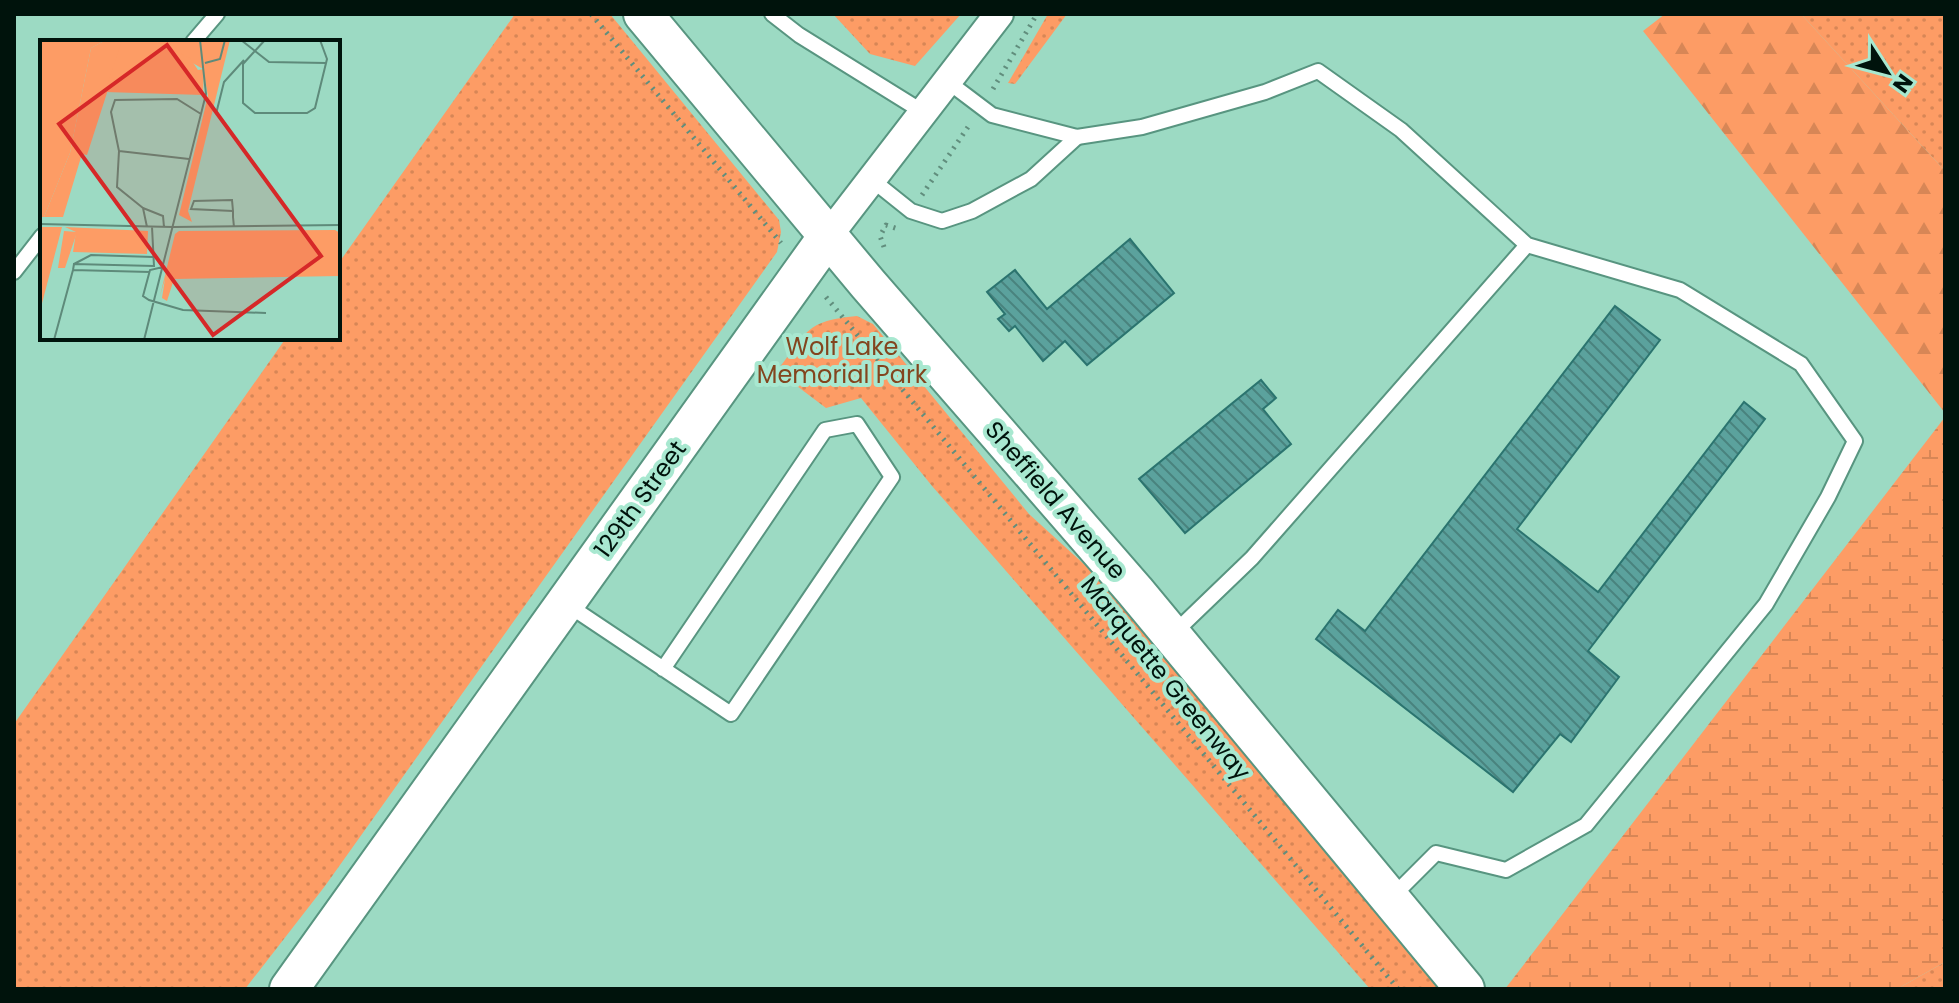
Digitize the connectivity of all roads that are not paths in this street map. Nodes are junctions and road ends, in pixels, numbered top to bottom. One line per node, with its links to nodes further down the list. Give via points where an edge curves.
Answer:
1 (217, 14): 5 (lane)
2 (643, 14): 10 (main road, Sheffield Avenue)
3 (772, 14): 7 (lane)
4 (999, 14): 6 (street, 129th Street)
5 (195, 40)
6 (947, 81): 7 (street, 129th Street); 8 (lane, via 992,115)
7 (923, 112): 9 (street, 129th Street)
8 (1077, 137): 9 (lane, via 1031,179 942,221 911,211); 12 (lane, via 1142,127 1318,71 1401,130)
9 (871, 179): 10 (street, 129th Street)
10 (828, 236): 14 (main road, 129th Street); 15 (main road, Sheffield Avenue)
11 (40, 239): 13 (lane)
12 (1527, 245): 15 (lane, via 1252,558); 17 (lane, via 1680,290 1801,364 1855,441 1766,604 1586,825 1506,870 1436,853)
13 (14, 272)
14 (565, 603): 16 (lane); 18 (main road, 129th Street)
15 (1172, 635): 17 (main road, Sheffield Avenue)
16 (663, 669): 16 (lane, via 731,714 892,477 857,424 825,430)
17 (1390, 899): 19 (main road, Sheffield Avenue)
18 (289, 989)
19 (1465, 989)

